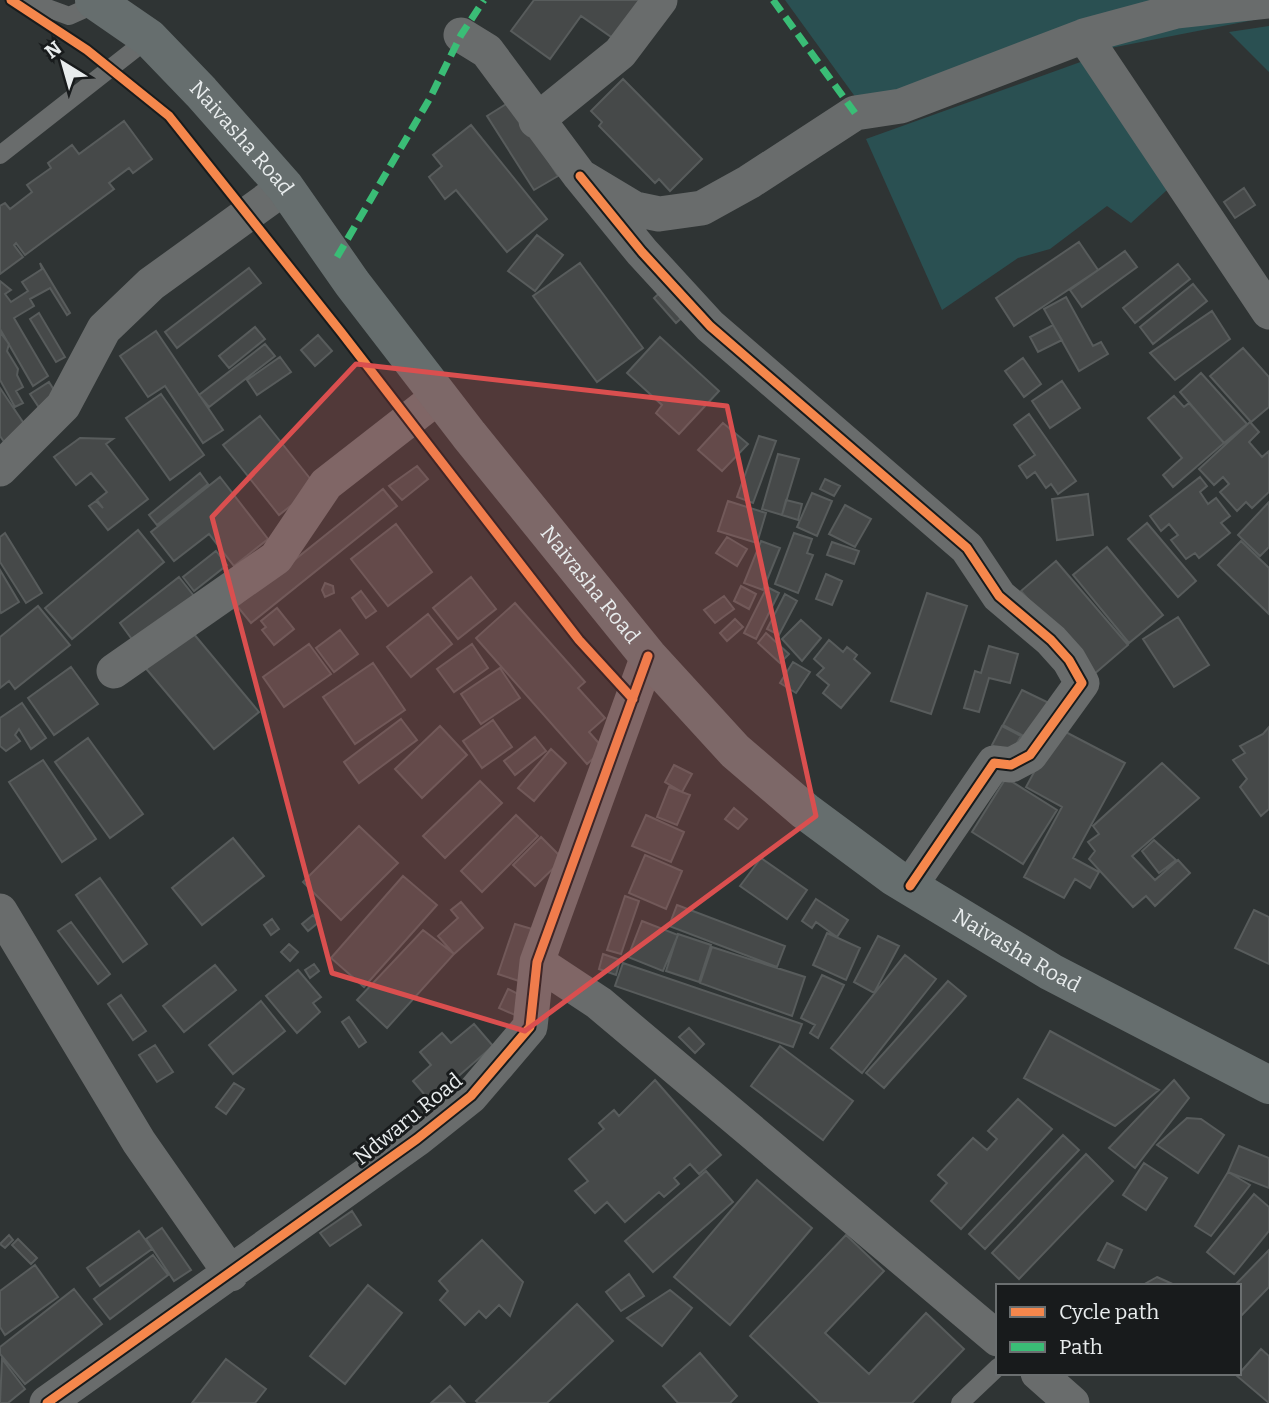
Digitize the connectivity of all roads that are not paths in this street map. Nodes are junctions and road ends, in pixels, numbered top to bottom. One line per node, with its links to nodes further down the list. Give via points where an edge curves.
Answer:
1 (26, 0): 3 (lane, via 69,16)
2 (660, 0): 8 (street, via 620,53)
3 (96, 1): 7 (main road, Naivasha Road)
4 (1269, 1): 6 (street, via 1176,11)
5 (461, 34): 8 (street, via 487,51)
6 (1084, 36): 10 (street, via 901,106 855,113 702,208 659,214 635,209); 12 (street)
7 (149, 38): 9 (lane); 11 (main road, Naivasha Road)
8 (536, 121): 10 (street)
9 (0, 155)
10 (580, 176): 17 (street, via 710,326 967,548 999,596 1051,640 1078,673 1082,683 1030,755 1012,765 994,763)
11 (285, 187): 13 (main road, Naivasha Road); 14 (street, via 151,284 104,329 63,406)
12 (1269, 312)
13 (439, 396): 15 (main road, Naivasha Road); 16 (street, via 326,484 276,558)
14 (0, 469)
15 (648, 656): 17 (main road, Naivasha Road, via 735,751 806,811); 19 (street, Ndwaru Road)
16 (114, 671)
17 (910, 886): 20 (main road, Naivasha Road, via 1051,972)
18 (0, 911): 21 (street, via 139,1142)
19 (537, 962): 21 (street, Ndwaru Road, via 530,1027 471,1096); 22 (street, via 599,1003)
20 (1269, 1085)
21 (231, 1274): 25 (street, Ndwaru Road)
22 (996, 1337)
23 (996, 1369): 26 (lane)
24 (1040, 1375): 27 (street)
25 (47, 1403)
26 (960, 1403)
27 (1072, 1403)

